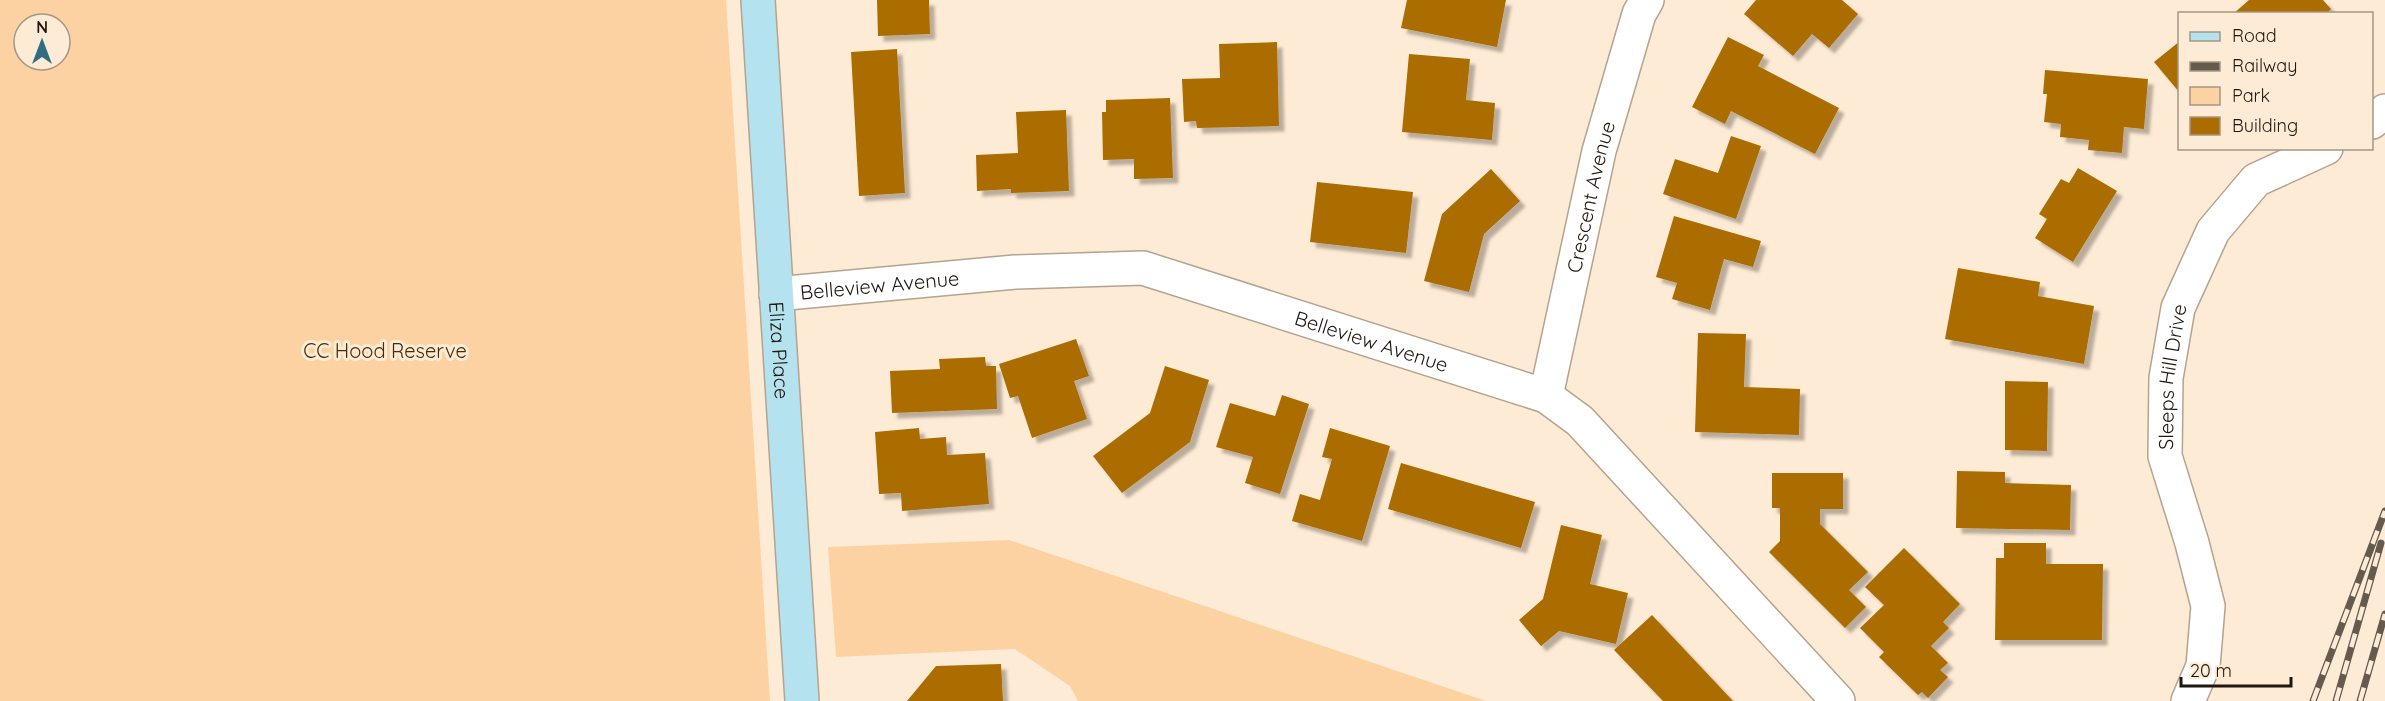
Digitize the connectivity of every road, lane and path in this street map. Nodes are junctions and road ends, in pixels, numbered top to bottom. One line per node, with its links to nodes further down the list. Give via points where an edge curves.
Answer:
1 (758, 0): 6 (street, Eliza Place)
2 (1647, 0): 7 (street, Crescent Avenue, via 1639,14 1599,152)
3 (2385, 111): 4 (street)
4 (2373, 121)
5 (2322, 150): 10 (street, Sleeps Hill Drive, via 2256,180 2212,231 2178,308 2166,378 2165,456 2208,606 2203,666)
6 (776, 294): 7 (street, Belleview Avenue, via 1015,272 1143,268); 8 (street, Eliza Place)
7 (1546, 396): 9 (street, Belleview Avenue, via 1580,421)
8 (802, 701)
9 (1838, 701)
10 (2188, 701)

